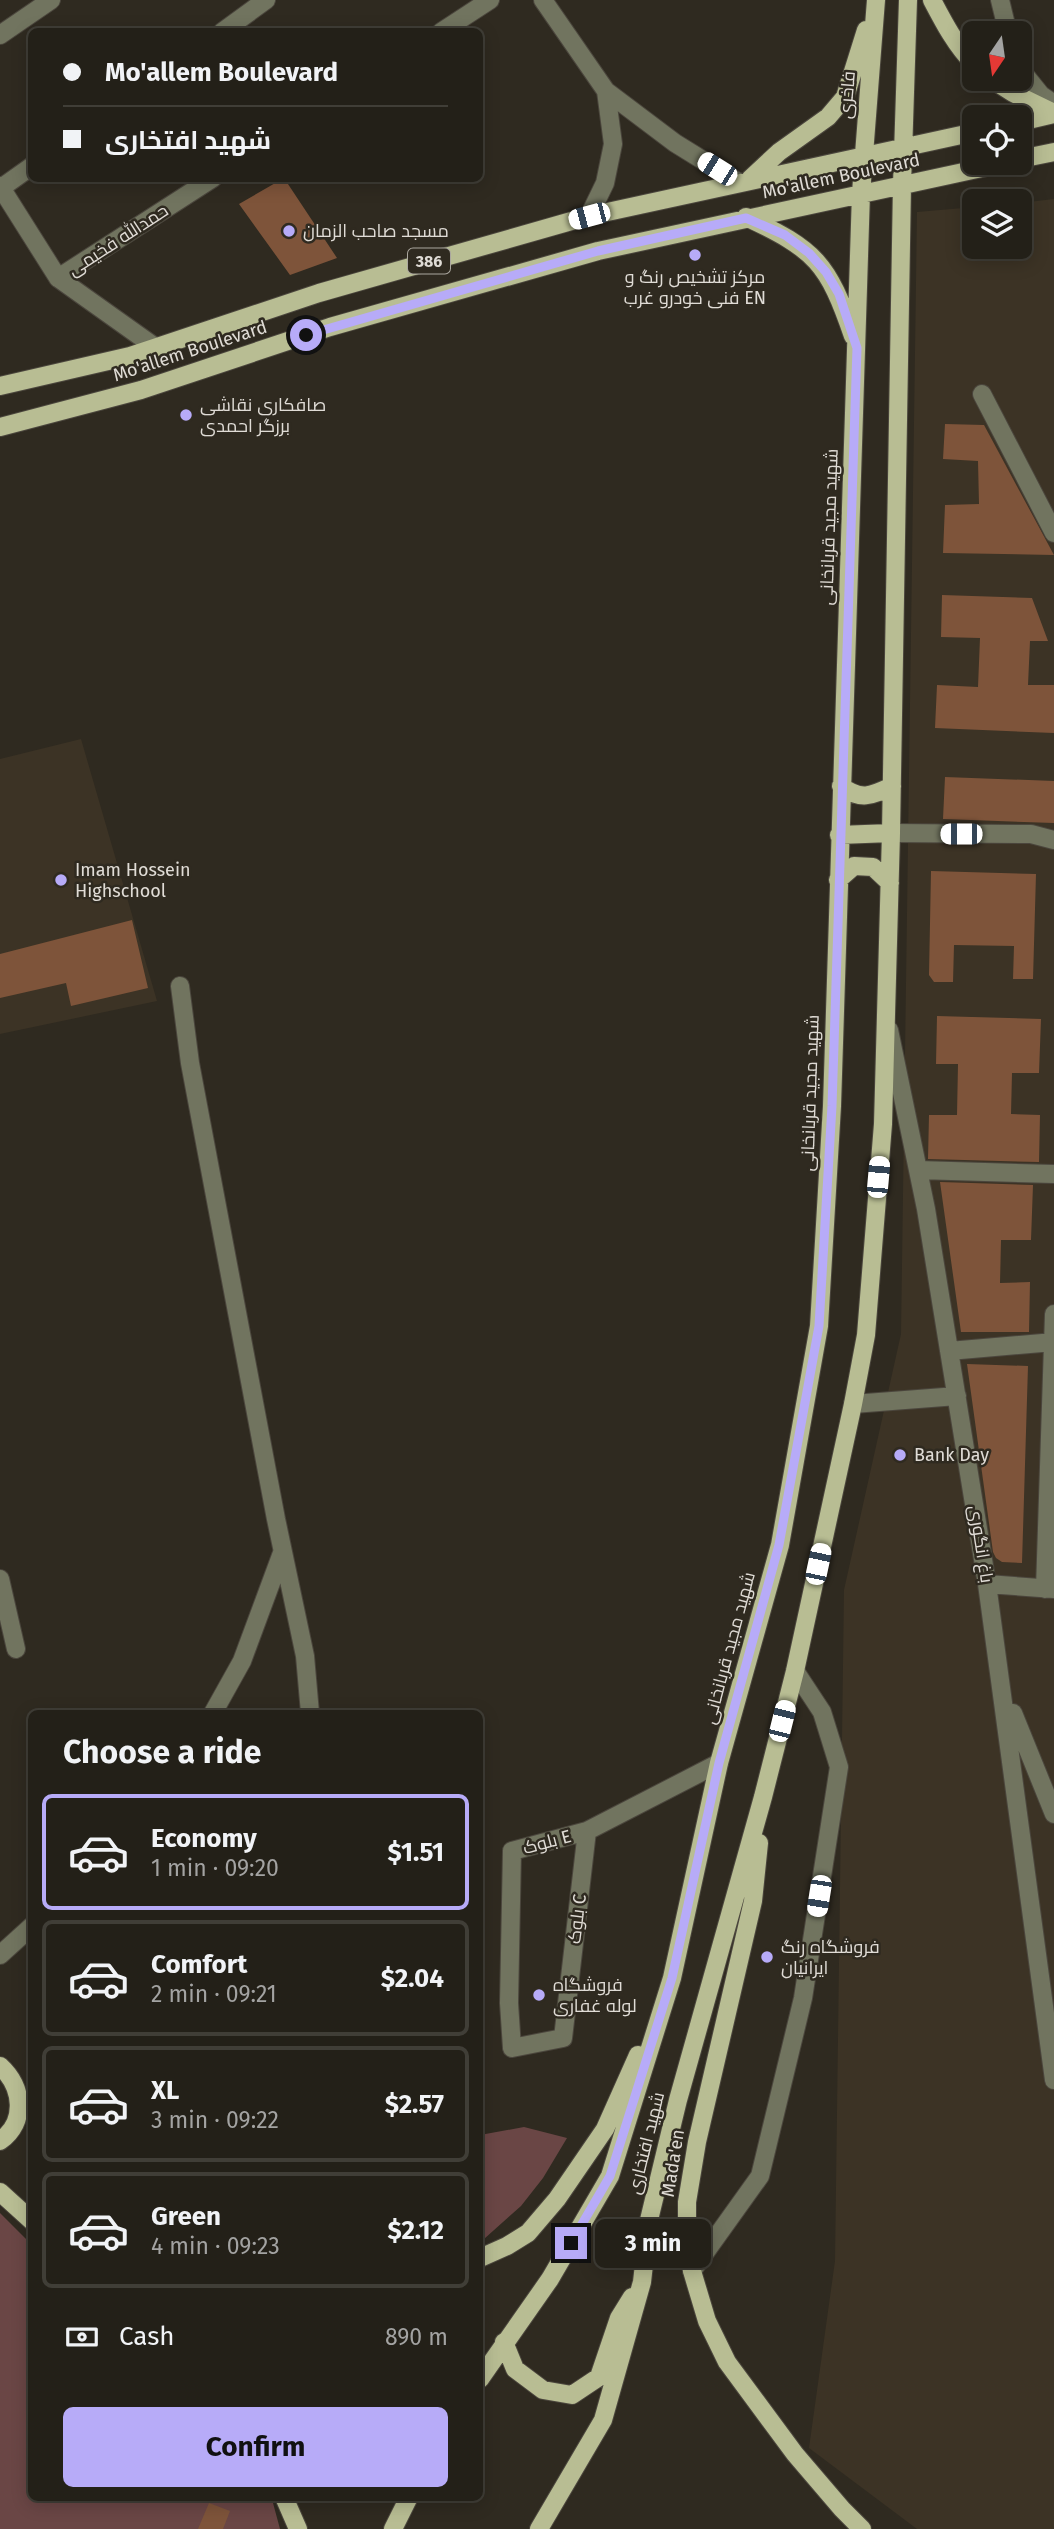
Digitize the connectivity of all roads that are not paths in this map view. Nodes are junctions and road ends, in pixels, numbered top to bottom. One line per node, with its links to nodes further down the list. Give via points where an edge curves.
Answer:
1 (51, 0): 12 (street)
2 (266, 0): 10 (street)
3 (490, 0): 11 (street)
4 (543, 0): 15 (street)
5 (876, 0): 23 (main road, فاخری); 27 (main road, via 845,97 828,117)
6 (908, 0): 21 (main road)
7 (932, 0): 13 (main road)
8 (1000, 0): 9 (street)
9 (1005, 21)
10 (228, 28)
11 (447, 28)
12 (0, 35)
13 (962, 51)
14 (1032, 84): 17 (street)
15 (606, 91): 27 (street, via 676,143); 32 (street, via 613,144 605,183)
16 (1010, 91): 18 (main road)
17 (1054, 104)
18 (1054, 113): 19 (main road)
19 (1032, 118)
20 (962, 135): 21 (main road, Mo'allem Boulevard / 386)
21 (905, 147): 23 (main road, Mo'allem Boulevard / 386); 29 (main road)
22 (1054, 152): 24 (main road)
23 (863, 156): 27 (main road, Mo'allem Boulevard / 386); 31 (main road, فاخری)
24 (1032, 157)
25 (28, 169): 30 (street)
26 (962, 172): 29 (main road, Mo'allem Boulevard / 386)
27 (743, 181): 32 (main road, Mo'allem Boulevard / 386)
28 (207, 182): 34 (street, حمدالله فخیمی)
29 (902, 185): 31 (main road, Mo'allem Boulevard / 386); 42 (main road)
30 (0, 187): 34 (street)
31 (861, 193): 33 (main road, Mo'allem Boulevard / 386); 36 (main road, شهید مجید قربانخانی)
32 (589, 216): 35 (main road, Mo'allem Boulevard / 386, via 319,293)
33 (746, 218): 36 (main road, via 793,241 826,272 839,294); 39 (main road, Mo'allem Boulevard / 386, via 598,251 330,327 141,390)
34 (58, 278): 35 (street)
35 (155, 347): 37 (main road, Mo'allem Boulevard / 386)
36 (857, 348): 41 (main road, شهید مجید قربانخانی)
37 (0, 386)
38 (982, 394): 40 (street)
39 (0, 427)
40 (1054, 533)
41 (841, 786): 42 (main road, via 853,795 873,795); 44 (main road, شهید مجید قربانخانی)
42 (892, 786): 43 (main road)
43 (891, 833): 44 (main road); 45 (street, via 1031,834); 47 (main road)
44 (839, 835): 46 (main road, شهید مجید قربانخانی)
45 (1054, 840)
46 (838, 880): 47 (main road, via 854,866 873,867); 66 (main road, شهید مجید قربانخانی, via 832,1106 819,1326 779,1545)
47 (890, 883): 49 (main road)
48 (180, 986): 57 (street, via 190,1063)
49 (885, 1012): 50 (street, باغ انگوری); 56 (main road, via 883,1124 866,1335)
50 (918, 1170): 51 (street); 54 (street, باغ انگوری)
51 (1054, 1174)
52 (1054, 1314): 53 (street)
53 (1054, 1342): 54 (street); 60 (street)
54 (949, 1351): 55 (street, باغ انگوری)
55 (957, 1396): 56 (street); 59 (street, باغ انگوری)
56 (853, 1404): 62 (main road)
57 (282, 1553): 64 (street, via 242,1661); 65 (street, via 304,1656)
58 (0, 1579): 61 (street)
59 (987, 1584): 60 (street); 63 (street, باغ انگوری)
60 (1049, 1589)
61 (16, 1649)
62 (795, 1671): 67 (main road); 81 (street, via 822,1712 839,1767 803,1998 760,2176)
63 (1002, 1685): 68 (street); 76 (street, باغ انگوری)
64 (216, 1710)
65 (310, 1710)
66 (719, 1763): 69 (street, بلوک E); 72 (main road, شهید مجید قربانخانی)
67 (763, 1797): 81 (main road, Mada'en, via 753,1901 696,2142 687,2202); 82 (main road, شهید افتخاری, via 678,2100 649,2220)
68 (1054, 1814)
69 (587, 1831): 73 (street, بلوک C, via 563,2038); 73 (street, بلوک E, via 512,1851)
70 (28, 1930): 71 (street)
71 (0, 1955)
72 (672, 1978): 80 (main road, via 605,2129 528,2233); 83 (main road, شهید افتخاری, via 610,2176 550,2279)
73 (512, 2049)
74 (1, 2066): 75 (main road); 77 (main road, via 18,2092 19,2108 15,2124)
75 (28, 2080)
76 (1054, 2080)
77 (0, 2141)
78 (0, 2192): 79 (main road)
79 (28, 2217)
80 (483, 2257)
81 (692, 2271): 90 (main road, Mada'en, via 707,2321 727,2362 795,2454)
82 (642, 2282): 83 (main road, via 619,2318 599,2377 572,2395 543,2390 515,2369); 89 (main road, شهید افتخاری, via 603,2420)
83 (503, 2342): 84 (main road, شهید افتخاری)
84 (483, 2374)
85 (286, 2501): 88 (main road)
86 (407, 2501): 87 (main road)
87 (393, 2528)
88 (298, 2529)
89 (539, 2529)
90 (862, 2529)

